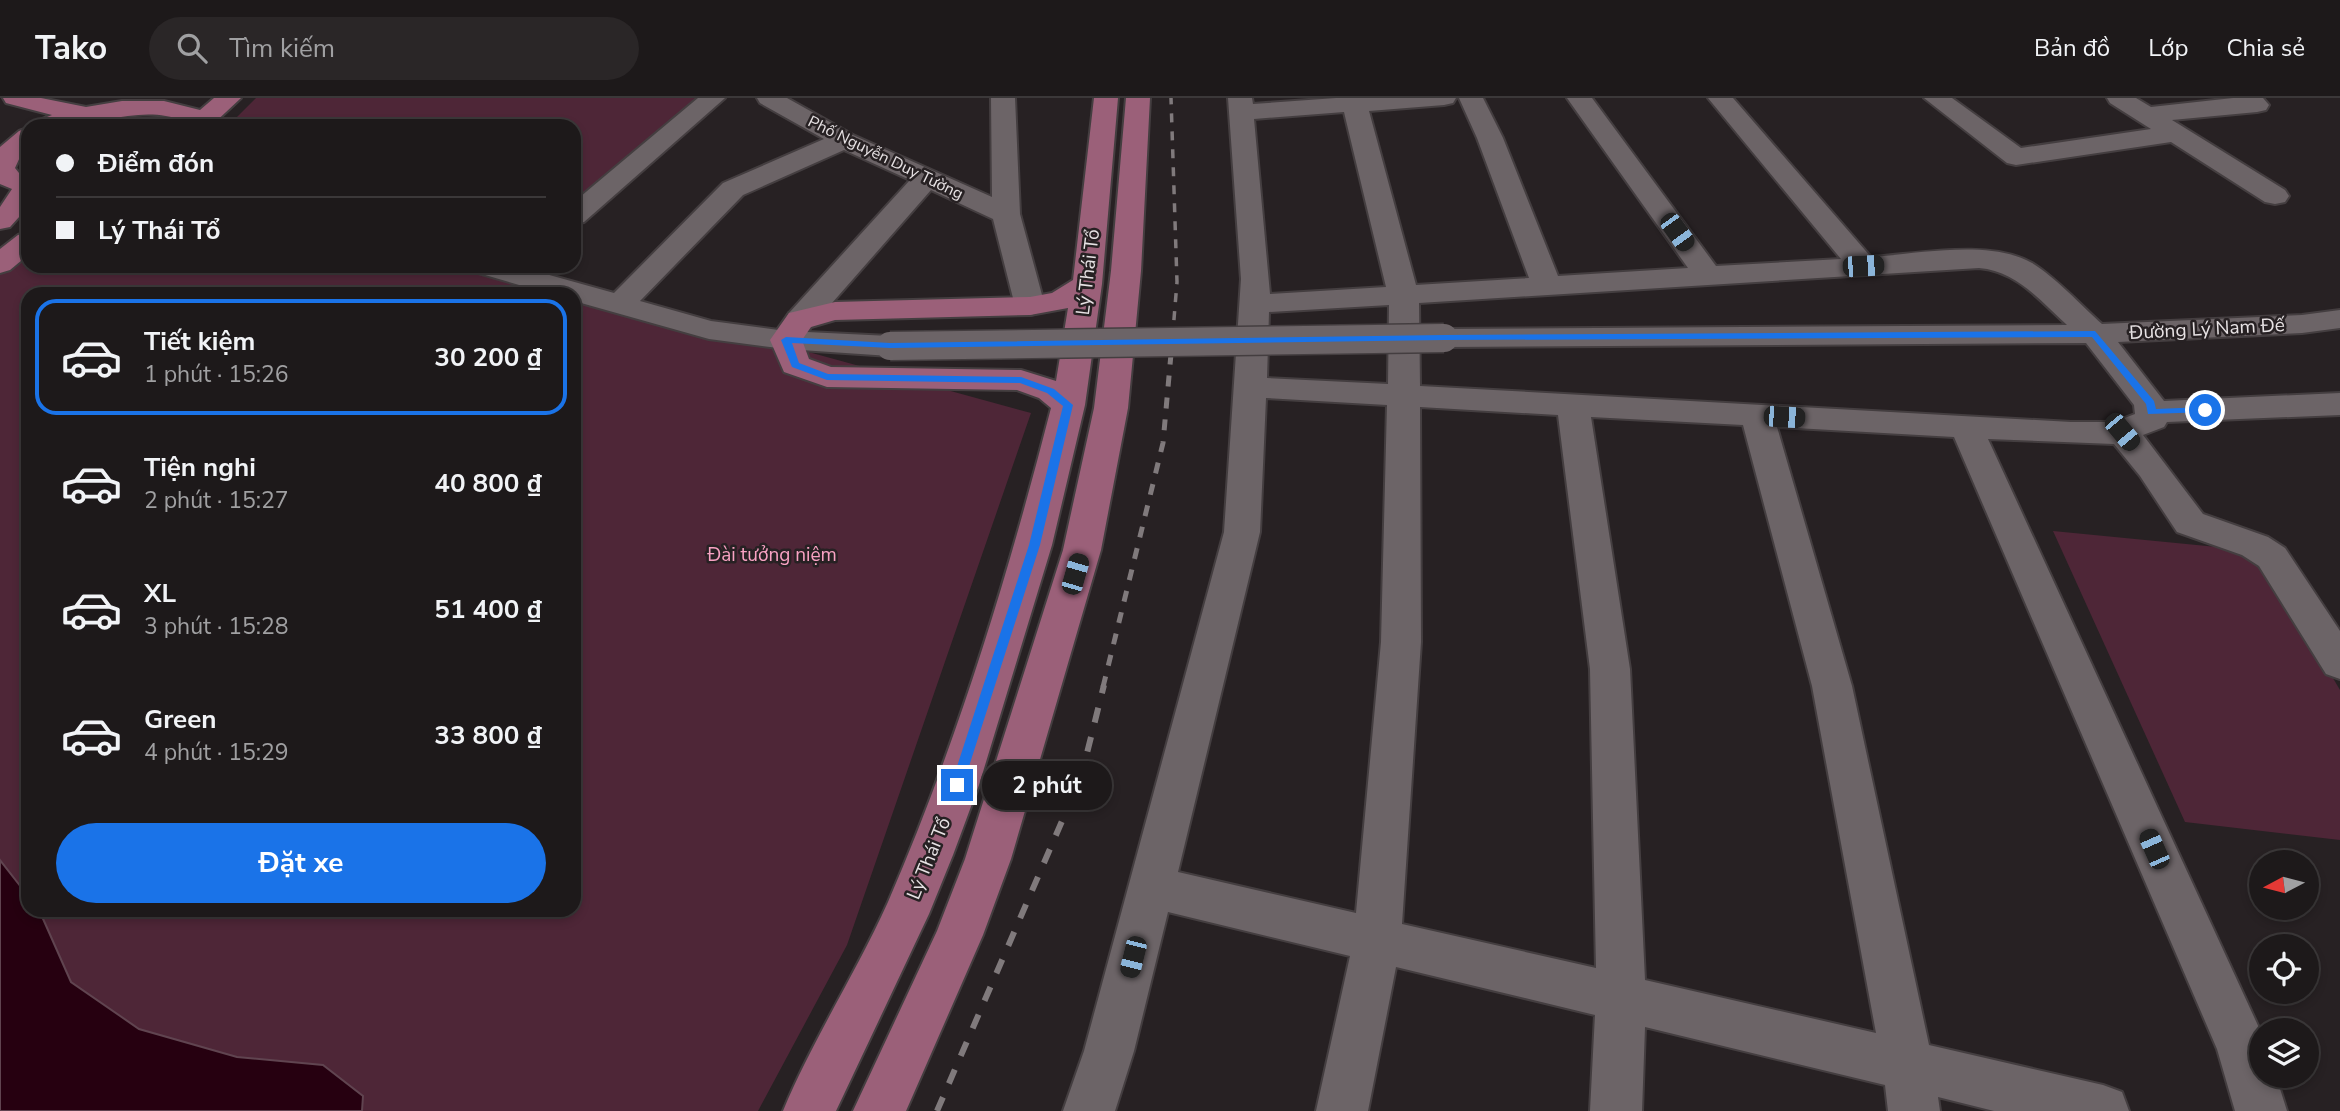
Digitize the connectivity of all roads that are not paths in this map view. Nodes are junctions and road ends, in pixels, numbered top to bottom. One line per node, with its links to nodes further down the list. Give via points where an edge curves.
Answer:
1 (15, 98): 18 (main road, via 41,106)
2 (130, 98): 18 (main road)
3 (229, 98): 22 (main road)
4 (713, 98): 29 (street)
5 (769, 98): 24 (street, Phố Nguyễn Duy Tường)
6 (1003, 98): 30 (street)
7 (1106, 98): 32 (main road, Lý Thái Tổ)
8 (1138, 98): 32 (main road, Lý Thái Tổ)
9 (1444, 98): 16 (street)
10 (1471, 98): 40 (street)
11 (1579, 98): 37 (street)
12 (1720, 98): 35 (street)
13 (1936, 98): 23 (street, via 2016,157)
14 (2119, 98): 19 (street)
15 (2245, 98): 19 (street, via 2257,105)
16 (1353, 101): 17 (street); 42 (street)
17 (1241, 105): 43 (street)
18 (93, 110): 20 (main road); 21 (main road, via 145,103 170,105)
19 (2147, 115): 23 (street)
20 (67, 119)
21 (194, 119)
22 (204, 119)
23 (2176, 133): 28 (street)
24 (844, 140): 26 (street, Phố Nguyễn Duy Tường); 44 (street, via 733,189)
25 (12, 144): 27 (main road, via 2,167)
26 (927, 178): 30 (street, Phố Nguyễn Duy Tường); 47 (street)
27 (18, 184): 31 (main road, via 16,206)
28 (2275, 196)
29 (581, 210)
30 (1006, 214): 45 (street)
31 (0, 221)
32 (1112, 223): 38 (main road, Lý Thái Tổ); 58 (main road, Lý Thái Tổ, via 1111,408)
33 (21, 247): 34 (main road)
34 (0, 264)
35 (1863, 266): 37 (street); 48 (street, via 2001,261 2023,270)
36 (513, 273): 39 (street, Đường Lý Nam Đế)
37 (1709, 277): 40 (street)
38 (1087, 284): 45 (main road, via 1061,301); 52 (main road, Lý Thái Tổ)
39 (559, 287)
40 (1547, 287): 42 (street)
41 (581, 294): 44 (street, Đường Lý Nam Đế)
42 (1404, 297): 43 (street); 50 (street)
43 (1255, 304): 49 (street)
44 (619, 305): 47 (street, Đường Lý Nam Đế, via 709,330)
45 (1030, 306): 47 (main road, via 835,310)
46 (2340, 319): 48 (street, Đường Lý Nam Đế)
47 (793, 330): 48 (street, Đường Lý Nam Đế, bridge, via 890,346); 52 (main road, via 795,365 827,377 1021,380 1051,391)
48 (2095, 334): 55 (street, via 2150,404)
49 (1250, 387): 50 (street); 60 (street, via 1242,532)
50 (1404, 396): 53 (street); 61 (street, via 1401,642)
51 (2340, 404): 55 (street)
52 (1068, 405): 57 (main road, Lý Thái Tổ)
53 (1573, 405): 54 (street); 62 (street, via 1609,669)
54 (1758, 415): 56 (street); 63 (street, via 1832,686)
55 (2136, 422): 56 (street, via 2071,433); 59 (street, via 2152,468 2182,515 2190,523 2255,546 2272,557)
56 (1966, 427): 70 (street, via 2242,1048)
57 (1044, 504): 58 (main road); 64 (main road, Lý Thái Tổ, via 935,843 906,914)
58 (1091, 507): 65 (main road, Lý Thái Tổ, via 988,859 959,935)
59 (2340, 663)
60 (1151, 887): 61 (street); 66 (street)
61 (1377, 940): 62 (street); 67 (street)
62 (1620, 997): 63 (street); 68 (street)
63 (1911, 1088): 69 (street)
64 (809, 1111)
65 (879, 1111)
66 (1089, 1111)
67 (1342, 1111)
68 (1616, 1111)
69 (2104, 1111)
70 (2261, 1111)

